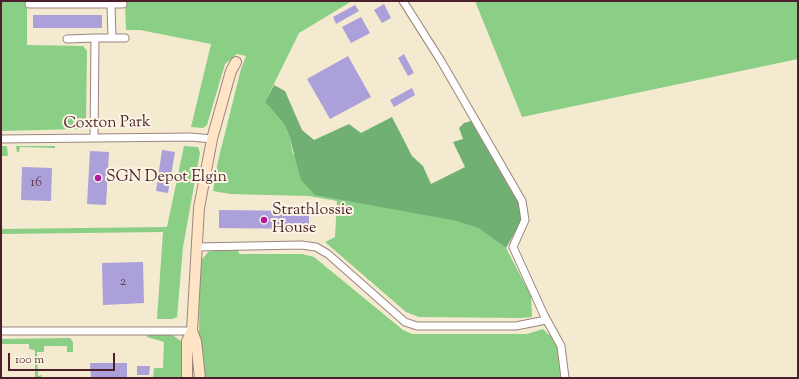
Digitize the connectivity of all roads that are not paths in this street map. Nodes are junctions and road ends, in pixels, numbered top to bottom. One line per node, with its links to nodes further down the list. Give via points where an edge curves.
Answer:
1 (403, 1): 14 (street, via 522,201 525,220 513,247)
2 (29, 4): 3 (street)
3 (111, 4): 4 (street); 6 (street)
4 (123, 4)
5 (95, 38): 6 (street); 8 (street); 10 (street)
6 (112, 38): 7 (street)
7 (125, 38)
8 (67, 39)
9 (236, 62): 12 (street, via 231,71)
10 (94, 138): 11 (street, Coxton Park); 12 (street, Coxton Park)
11 (1, 139)
12 (212, 139): 13 (street, via 199,208)
13 (196, 247): 14 (street, via 316,247 328,254 405,322 417,326 516,326); 16 (street)
14 (546, 320): 19 (street, via 561,346)
15 (1, 331): 16 (street)
16 (192, 331): 17 (street, via 187,341); 18 (street, via 196,341)
17 (187, 378)
18 (200, 378)
19 (565, 378)

